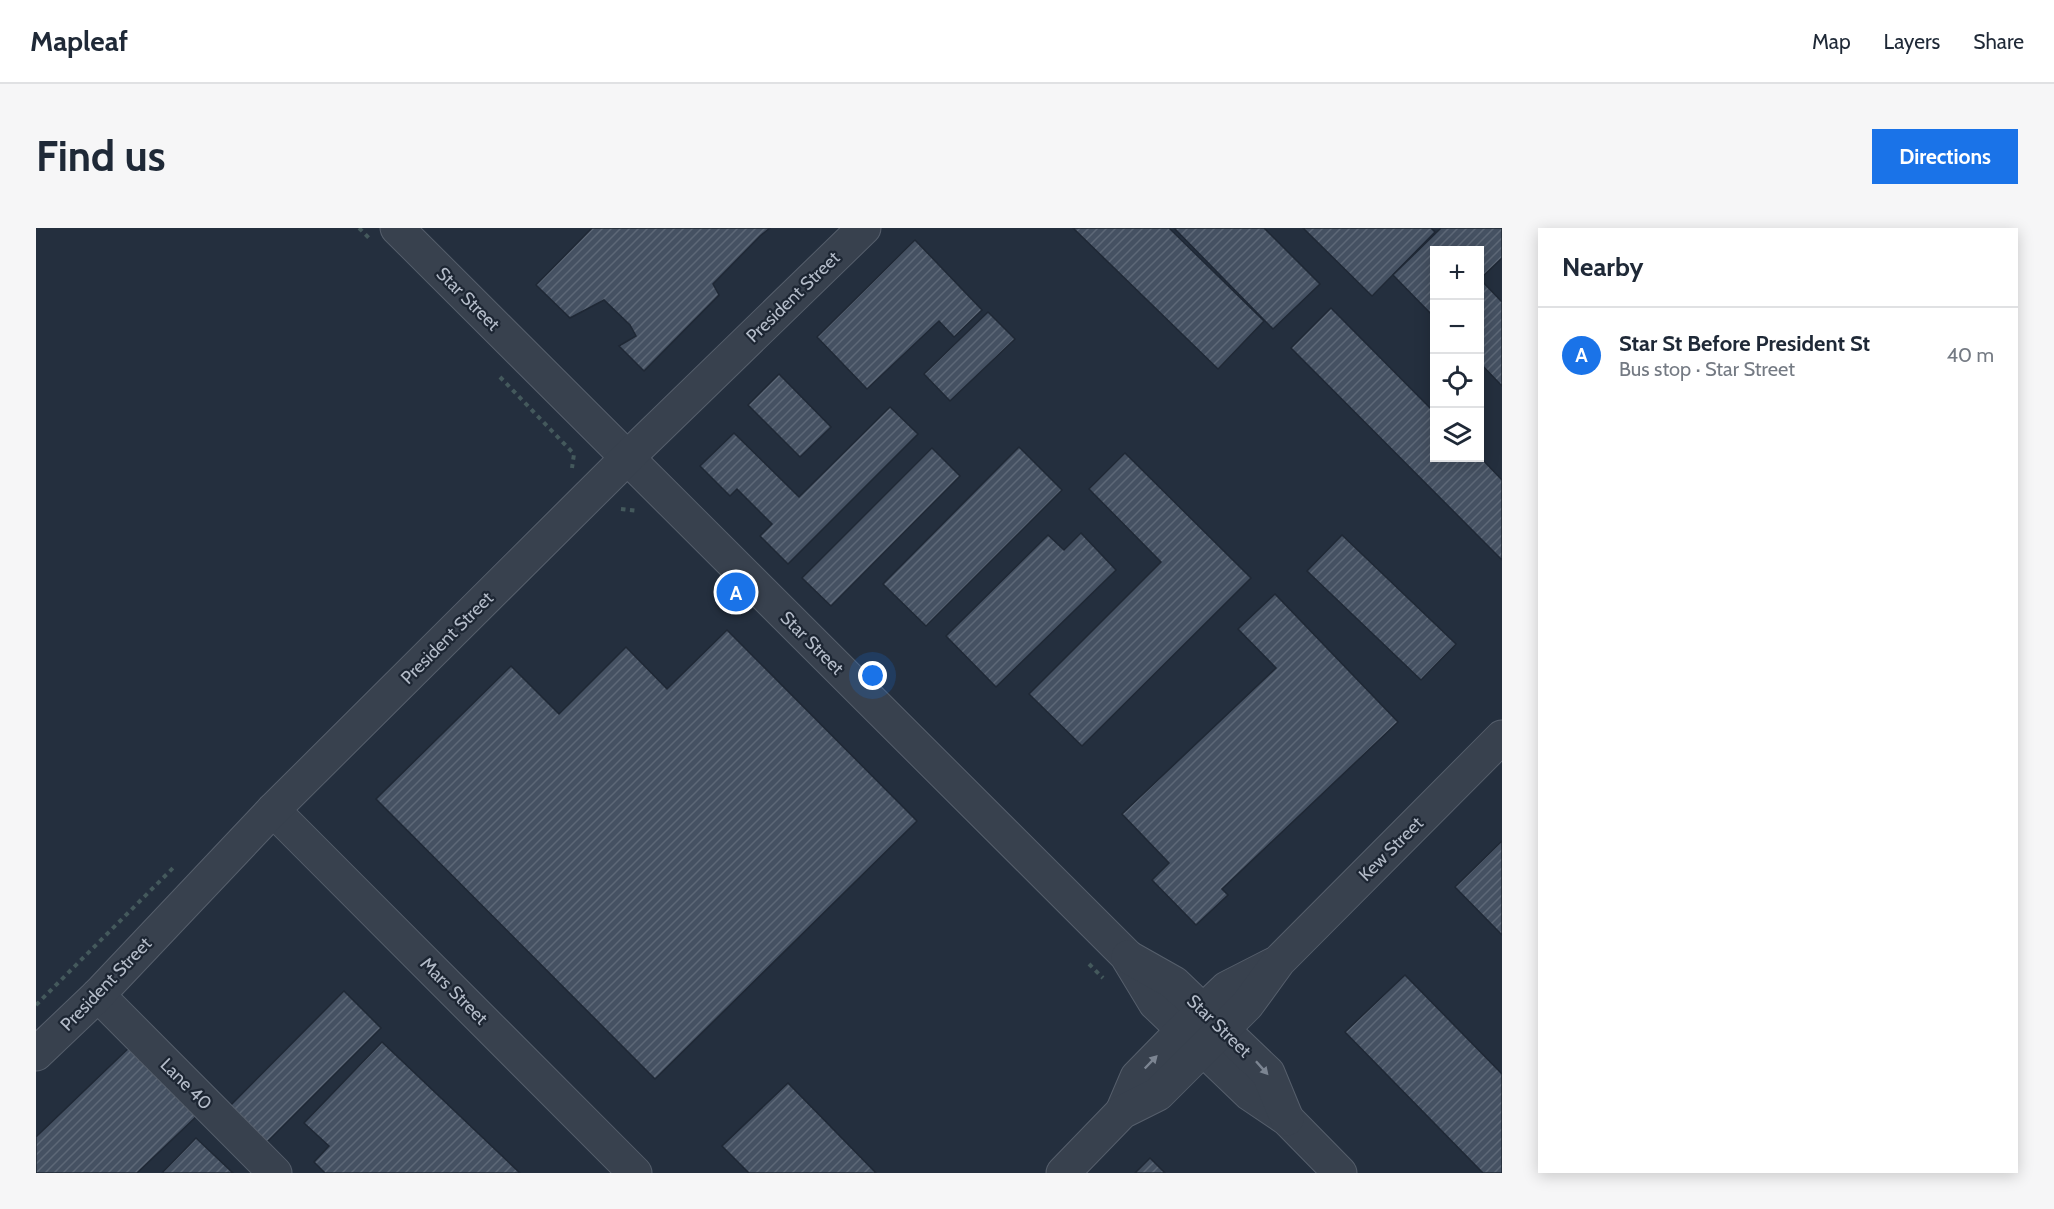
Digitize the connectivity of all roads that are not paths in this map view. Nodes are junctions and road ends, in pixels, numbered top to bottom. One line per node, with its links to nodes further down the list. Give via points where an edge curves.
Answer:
1 (397, 228): 3 (street, Star Street)
2 (864, 228): 3 (street, President Street)
3 (627, 458): 5 (street, President Street); 7 (street, Star Street, via 1126,956 1155,1004)
4 (1502, 737): 7 (street, Kew Street, via 1279,961 1246,1005)
5 (273, 810): 6 (street, President Street); 10 (street, Mars Street)
6 (98, 995): 8 (street, President Street); 9 (street, Lane 40)
7 (1203, 1029): 11 (street, Kew Street, via 1158,1094 1122,1112); 12 (street, Star Street, via 1250,1094 1287,1119)
8 (36, 1054)
9 (275, 1173)
10 (635, 1173)
11 (1063, 1173)
12 (1340, 1173)

